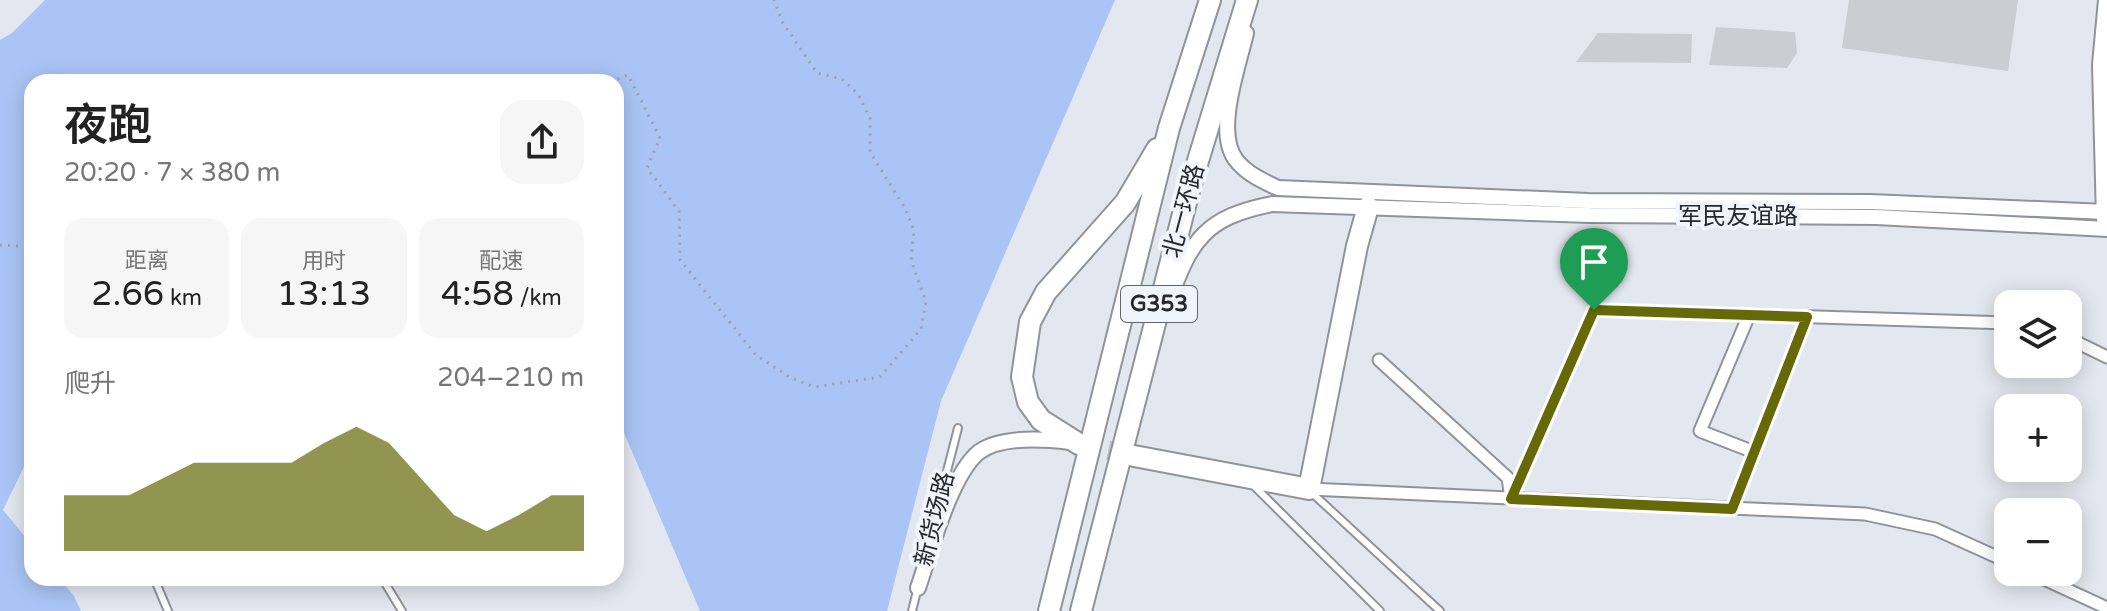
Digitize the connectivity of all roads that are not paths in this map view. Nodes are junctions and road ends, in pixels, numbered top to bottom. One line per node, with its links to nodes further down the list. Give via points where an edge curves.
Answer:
1 (1210, 0): 5 (highway, 北一环路 / G353)
2 (1247, 0): 15 (highway, 北一环路 / G353)
3 (1254, 0): 6 (street, via 1227,114 1229,146 1236,160 1278,188)
4 (2106, 0): 7 (street, via 2100,65)
5 (1169, 128): 17 (highway, via 1125,203 1046,292 1030,322 1022,377 1028,402 1041,420); 33 (highway, 北一环路 / G353)
6 (1371, 199): 7 (street, 军民友谊路, via 1870,202); 8 (street, 军民友谊路, via 1590,215 1876,217); 15 (street, via 1272,204 1218,221 1182,265); 21 (highway)
7 (2105, 212): 8 (street)
8 (2105, 229)
9 (1749, 315): 10 (street); 18 (street, via 1700,431); 22 (street, via 1594,310)
10 (1807, 317): 11 (street); 18 (street)
11 (1994, 323)
12 (2082, 345): 13 (street)
13 (2107, 357)
14 (1379, 360): 22 (street, via 1508,478)
15 (1130, 412): 34 (highway, 北一环路 / G353)
16 (958, 428): 28 (lane, 新货场路)
17 (1079, 444): 28 (street, via 1043,438 979,452 958,481)
18 (1754, 452): 23 (street)
19 (1134, 456): 20 (highway)
20 (1245, 477): 21 (highway); 35 (lane)
21 (1309, 489): 22 (street); 36 (lane)
22 (1511, 499): 23 (street)
23 (1732, 509): 24 (street, via 1865,514 1935,529)
24 (1994, 556)
25 (157, 586): 30 (lane)
26 (387, 586): 31 (lane)
27 (2059, 586): 29 (street)
28 (918, 588): 32 (lane, 新货场路)
29 (2107, 608)
30 (168, 611)
31 (402, 611)
32 (912, 611)
33 (1049, 611)
34 (1081, 611)
35 (1380, 611)
36 (1440, 611)

